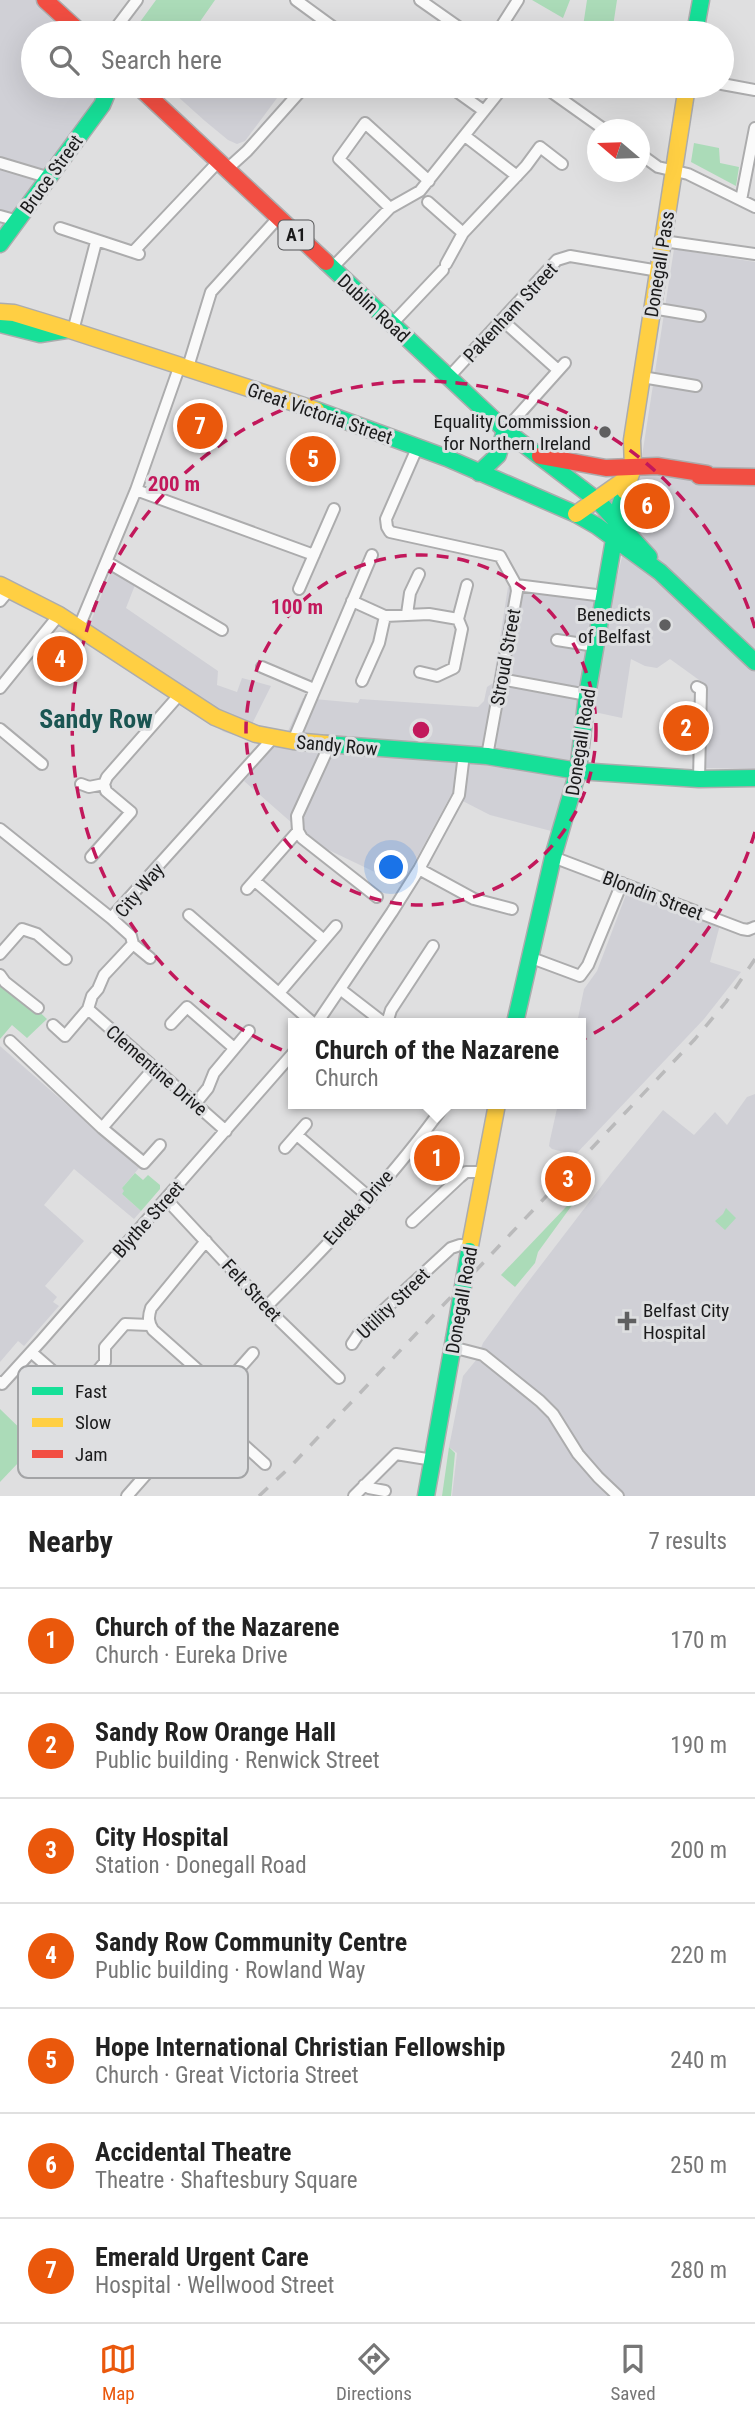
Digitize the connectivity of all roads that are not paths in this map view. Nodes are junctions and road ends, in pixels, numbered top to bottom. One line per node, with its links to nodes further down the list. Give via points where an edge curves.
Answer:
1 (45, 0): 7 (main road)
2 (137, 0): 8 (street)
3 (296, 0): 9 (street)
4 (420, 0): 10 (street)
5 (518, 0): 11 (street)
6 (701, 0): 12 (main road)
7 (68, 21)
8 (121, 21)
9 (323, 21)
10 (450, 21)
11 (505, 21)
12 (697, 21)
13 (734, 86): 14 (street)
14 (755, 90)
15 (105, 98): 23 (main road, Bruce Street)
16 (111, 98): 23 (main road, A1)
17 (150, 98): 31 (main road, Dublin Road / A1)
18 (294, 98): 31 (street, via 247,151)
19 (466, 98): 24 (street)
20 (495, 98): 24 (street)
21 (559, 98): 25 (street)
22 (685, 98): 32 (main road, Donegall Pass)
23 (102, 104): 34 (main road, Bruce Street)
24 (484, 111): 27 (street)
25 (589, 119)
26 (755, 128): 36 (street)
27 (465, 136): 33 (street); 35 (street)
28 (650, 162): 32 (street)
29 (0, 163): 34 (street)
30 (562, 164): 33 (street, via 540,147)
31 (222, 166): 41 (main road, Dublin Road / A1); 46 (street, via 136,253)
32 (674, 170): 36 (street); 45 (main road, Donegall Pass)
33 (517, 176): 44 (street)
34 (50, 178): 42 (main road, Bruce Street)
35 (429, 181): 39 (street); 39 (street, via 365,123 339,159)
36 (741, 200): 38 (street)
37 (428, 202): 44 (street)
38 (755, 206)
39 (390, 208): 49 (street)
40 (0, 216): 42 (street)
41 (278, 218): 49 (main road, Dublin Road / A1); 58 (street, via 211,292)
42 (18, 221): 47 (main road, Bruce Street)
43 (60, 228): 46 (street)
44 (463, 233): 56 (street, via 444,267)
45 (663, 241): 48 (street); 50 (main road, Donegall Pass)
46 (96, 242): 57 (street)
47 (0, 244)
48 (755, 254)
49 (332, 268): 56 (main road, Dublin Road / A1)
50 (659, 271): 51 (main road, Donegall Pass); 54 (street, Pakenham Street, via 562,257)
51 (652, 308): 53 (street); 59 (main road, Donegall Pass)
52 (5, 310): 57 (main road, Great Victoria Street / A1)
53 (700, 316)
54 (502, 320): 60 (street, Pakenham Street); 62 (street, via 562,367)
55 (0, 324): 57 (main road, via 40,334)
56 (391, 325): 60 (main road, Dublin Road / A1)
57 (71, 330): 58 (main road, Great Victoria Street / A1)
58 (184, 366): 64 (main road, Great Victoria Street / A1); 70 (street)
59 (642, 377): 61 (street); 63 (main road, Donegall Pass)
60 (448, 378): 62 (main road, Dublin Road / A1)
61 (695, 386)
62 (505, 430): 65 (main road, Dublin Road / A1); 68 (main road, via 499,456)
63 (632, 441): 66 (main road); 67 (main road, Donegall Pass)
64 (418, 446): 68 (main road, Great Victoria Street / A1); 79 (street, Stroud Street, via 386,519 390,532 500,556)
65 (537, 454): 66 (main road); 71 (main road, Dublin Road / A1)
66 (606, 468): 67 (main road)
67 (631, 472): 69 (main road, via 657,466); 71 (main road); 73 (main road, Donegall Road)
68 (480, 473): 71 (main road, Great Victoria Street / A1)
69 (755, 477)
70 (136, 489): 74 (street); 76 (street)
71 (587, 507): 73 (main road, Dublin Road / A1); 73 (main road, Great Victoria Street / A1, via 597,526)
72 (334, 509): 74 (street)
73 (616, 530): 82 (main road, Donegall Road); 92 (main road, A1)
74 (314, 555): 80 (street)
75 (372, 555): 83 (street)
76 (107, 562): 88 (street); 89 (street)
77 (419, 574): 84 (street)
78 (467, 585): 87 (street)
79 (516, 585): 82 (street); 97 (street, Stroud Street)
80 (299, 589)
81 (3, 592): 85 (main road, Sandy Row)
82 (604, 596): 91 (main road, Donegall Road)
83 (352, 601): 86 (street); 101 (street)
84 (407, 614): 86 (street); 87 (street)
85 (59, 615): 88 (main road, Sandy Row); 100 (street)
86 (385, 616): 93 (street)
87 (458, 619): 96 (street, via 462,629 454,668 437,676)
88 (79, 628): 102 (main road, Sandy Row)
89 (222, 630)
90 (556, 640): 91 (street)
91 (595, 646): 103 (main road, Donegall Road)
92 (755, 662)
93 (370, 663): 95 (street); 98 (street)
94 (262, 667): 101 (street)
95 (383, 668)
96 (420, 672)
97 (501, 679): 103 (street); 109 (street, Stroud Street)
98 (362, 681)
99 (697, 687): 113 (street, via 701,689)
100 (0, 688)
101 (314, 689): 106 (street)
102 (180, 694): 105 (main road, Sandy Row, via 239,728); 115 (street)
103 (587, 695): 111 (main road, Donegall Road)
104 (0, 729): 110 (street)
105 (273, 738): 106 (main road, Sandy Row); 125 (street, City Way)
106 (293, 741): 107 (main road, Sandy Row)
107 (330, 744): 108 (main road, Sandy Row); 117 (street, via 297,816)
108 (464, 754): 109 (main road, Sandy Row); 120 (street, via 459,795)
109 (487, 756): 111 (main road, Sandy Row)
110 (42, 764)
111 (578, 771): 113 (main road, Sandy Row); 119 (main road, Donegall Road)
112 (755, 778): 113 (main road, Sandy Row)
113 (699, 779)
114 (81, 784): 115 (street)
115 (104, 784): 118 (street, via 131,812)
116 (0, 829): 125 (street)
117 (298, 831): 122 (street); 130 (street, via 251,885 267,891)
118 (91, 857)
119 (553, 857): 121 (street, Blondin Street); 134 (main road, Donegall Road)
120 (419, 869): 123 (street, via 474,899); 138 (street)
121 (622, 883): 128 (street, Blondin Street, via 742,929); 134 (street, via 580,976)
122 (377, 897)
123 (512, 909)
124 (189, 915): 129 (street)
125 (111, 918): 131 (street, City Way, via 131,936)
126 (216, 920): 129 (street)
127 (336, 926): 130 (street)
128 (754, 928)
129 (206, 931): 139 (street)
130 (324, 940): 139 (street)
131 (133, 944): 135 (street); 141 (street, City Way, via 104,975)
132 (433, 946): 145 (street)
133 (0, 954): 136 (street, via 22,929 37,934)
134 (529, 957): 146 (main road, Donegall Road)
135 (149, 958)
136 (66, 959)
137 (0, 975): 140 (street)
138 (340, 989): 143 (street); 144 (street)
139 (279, 993): 142 (street)
140 (38, 1007)
141 (88, 1009): 148 (street, City Way, via 65,1035); 153 (street, Clementine Drive)
142 (309, 1018)
143 (319, 1018)
144 (378, 1018)
145 (387, 1018)
146 (515, 1018)
147 (171, 1024): 151 (street, via 187,1007)
148 (53, 1025)
149 (249, 1031): 151 (street)
150 (10, 1041): 158 (street)
151 (234, 1048): 154 (street)
152 (288, 1058): 159 (street, Blythe Street)
153 (154, 1068): 154 (street, Clementine Drive); 158 (street)
154 (195, 1104): 159 (street, Clementine Drive)
155 (441, 1109): 164 (street, Eureka Drive)
156 (496, 1109): 163 (main road, Donegall Road)
157 (306, 1124): 160 (street)
158 (102, 1128): 161 (street, via 144,1163)
159 (226, 1131): 165 (street, Blythe Street)
160 (297, 1135): 162 (street); 164 (street)
161 (160, 1144)
162 (285, 1148)
163 (482, 1172): 166 (street, via 466,1172); 168 (main road, Donegall Road)
164 (369, 1196): 169 (street, Eureka Drive)
165 (166, 1199): 167 (street, Felt Street); 173 (street, Blythe Street)
166 (412, 1222)
167 (206, 1241): 169 (street, Felt Street); 170 (street, via 151,1308)
168 (469, 1248): 171 (main road, Donegall Road, bridge); 172 (street, Utility Street, via 451,1248)
169 (267, 1306): 181 (street, Felt Street)
170 (149, 1325): 178 (street, via 125,1324 105,1347); 179 (street)
171 (453, 1343): 184 (main road, Donegall Road); 192 (street, via 483,1355 540,1401)
172 (352, 1344)
173 (31, 1352): 175 (street, Blythe Street); 177 (street)
174 (253, 1353): 180 (street)
175 (18, 1366)
176 (18, 1366): 182 (street, Blythe Street)
177 (47, 1366)
178 (102, 1366)
179 (194, 1366)
180 (241, 1366)
181 (339, 1378)
182 (0, 1382)
183 (248, 1449): 185 (street)
184 (433, 1460): 187 (street, via 396,1454); 191 (main road, Donegall Road)
185 (265, 1464)
186 (142, 1478): 189 (street)
187 (364, 1485): 188 (street); 190 (street)
188 (385, 1491)
189 (127, 1496)
190 (354, 1496)
191 (426, 1496)
192 (618, 1496)

